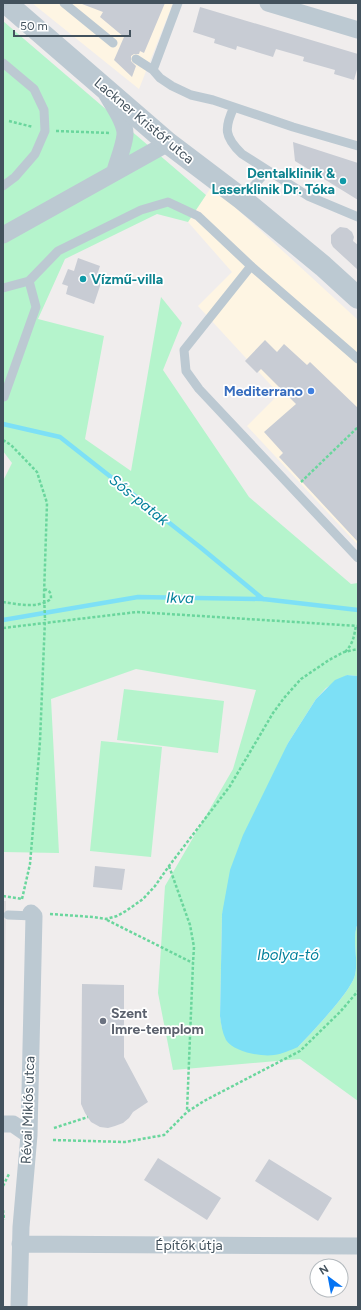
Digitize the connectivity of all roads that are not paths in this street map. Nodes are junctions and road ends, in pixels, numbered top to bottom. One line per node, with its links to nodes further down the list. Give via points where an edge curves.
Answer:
1 (6, 3): 10 (street, Lackner Kristóf utca)
2 (64, 3): 6 (lane)
3 (178, 3): 9 (lane)
4 (268, 3): 5 (street)
5 (358, 30)
6 (113, 43)
7 (136, 59): 9 (lane)
8 (3, 63): 16 (lane, via 34,89 44,110 45,131 34,154 15,177)
9 (153, 70): 11 (lane, via 172,86 191,95)
10 (103, 88): 12 (street, Lackner Kristóf utca); 14 (street, via 116,108 126,134)
11 (234, 107): 13 (lane); 15 (lane, via 227,121 231,141 242,154)
12 (168, 143): 14 (street); 17 (street, Lackner Kristóf utca)
13 (358, 146)
14 (115, 171): 19 (street)
15 (267, 171): 17 (lane); 18 (lane, via 308,196)
16 (3, 186)
17 (242, 199): 23 (street, Lackner Kristóf utca)
18 (358, 217)
19 (3, 235)
20 (251, 266): 21 (lane, via 198,216 168,202 141,210 58,251); 24 (lane); 26 (lane, via 184,350 186,371 199,389)
21 (29, 281): 22 (lane); 25 (lane, via 36,307)
22 (3, 288)
23 (358, 298)
24 (358, 359)
25 (3, 398)
26 (358, 558)
27 (33, 914): 28 (lane); 30 (street, Révai Miklós utca)
28 (8, 915)
29 (3, 1124): 30 (street, via 13,1124)
30 (29, 1135): 31 (street, Révai Miklós utca)
31 (20, 1244): 32 (street, Építők útja); 33 (street, Révai Miklós utca)
32 (358, 1246)
33 (19, 1307)

